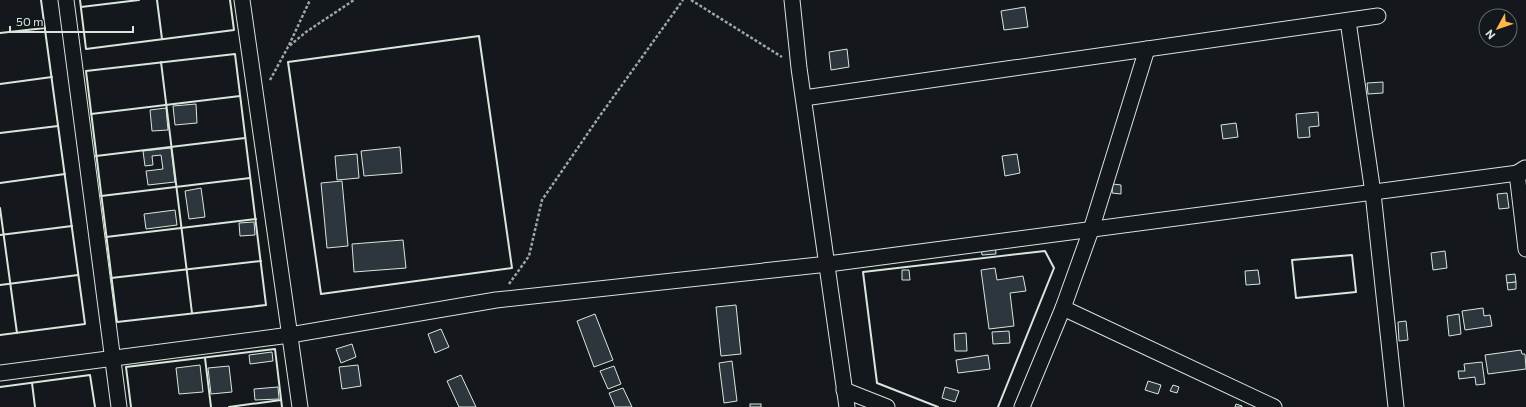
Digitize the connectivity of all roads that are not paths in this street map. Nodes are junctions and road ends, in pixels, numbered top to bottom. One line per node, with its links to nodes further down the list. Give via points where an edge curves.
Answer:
1 (66, 0): 15 (street)
2 (242, 0): 14 (street)
3 (792, 0): 7 (street)
4 (1378, 16): 5 (street)
5 (1348, 21): 6 (street); 9 (street)
6 (1147, 49): 7 (street); 10 (street)
7 (804, 98): 12 (street)
8 (1523, 171): 9 (street); 11 (street)
9 (1373, 192): 10 (street); 24 (street)
10 (1091, 230): 12 (street); 13 (street)
11 (1526, 249)
12 (828, 264): 14 (street, via 496,300); 17 (street)
13 (1063, 308): 22 (street); 23 (street)
14 (290, 335): 15 (street); 19 (street)
15 (113, 358): 16 (street); 18 (street)
16 (0, 373)
17 (844, 390): 20 (street); 21 (street)
18 (119, 407)
19 (300, 407)
20 (847, 407)
21 (887, 407)
22 (1022, 407)
23 (1274, 407)
24 (1396, 407)

